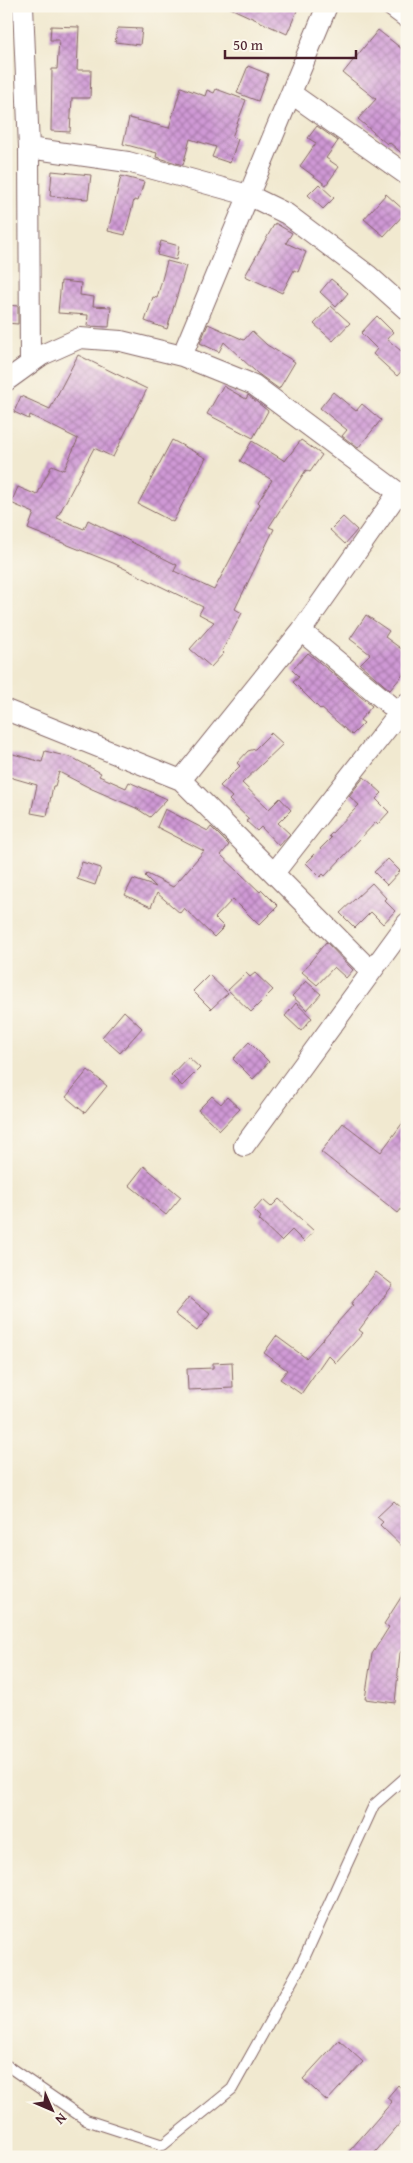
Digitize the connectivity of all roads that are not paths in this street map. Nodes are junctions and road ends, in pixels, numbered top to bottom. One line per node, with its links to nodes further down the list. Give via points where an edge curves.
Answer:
1 (24, 6): 6 (street)
2 (326, 6): 5 (street)
3 (390, 6): 4 (street)
4 (407, 18)
5 (292, 94): 7 (street); 8 (street)
6 (29, 148): 8 (street, via 128,162); 11 (street)
7 (407, 175)
8 (248, 194): 9 (street, via 287,214 368,275); 10 (street)
9 (407, 310)
10 (182, 356): 11 (street, via 121,341 80,338); 13 (street, via 254,385)
11 (30, 363): 12 (street)
12 (6, 381)
13 (402, 496): 14 (street)
14 (301, 631): 16 (street); 17 (street)
15 (6, 710): 17 (street)
16 (404, 712): 18 (street)
17 (181, 780): 18 (street)
18 (274, 873): 20 (street)
19 (407, 923): 20 (street)
20 (372, 972): 21 (street)
21 (244, 1146)
22 (407, 1776): 23 (lane, via 374,1805 301,1965 232,2088 163,2145 86,2120)
23 (6, 2065)

